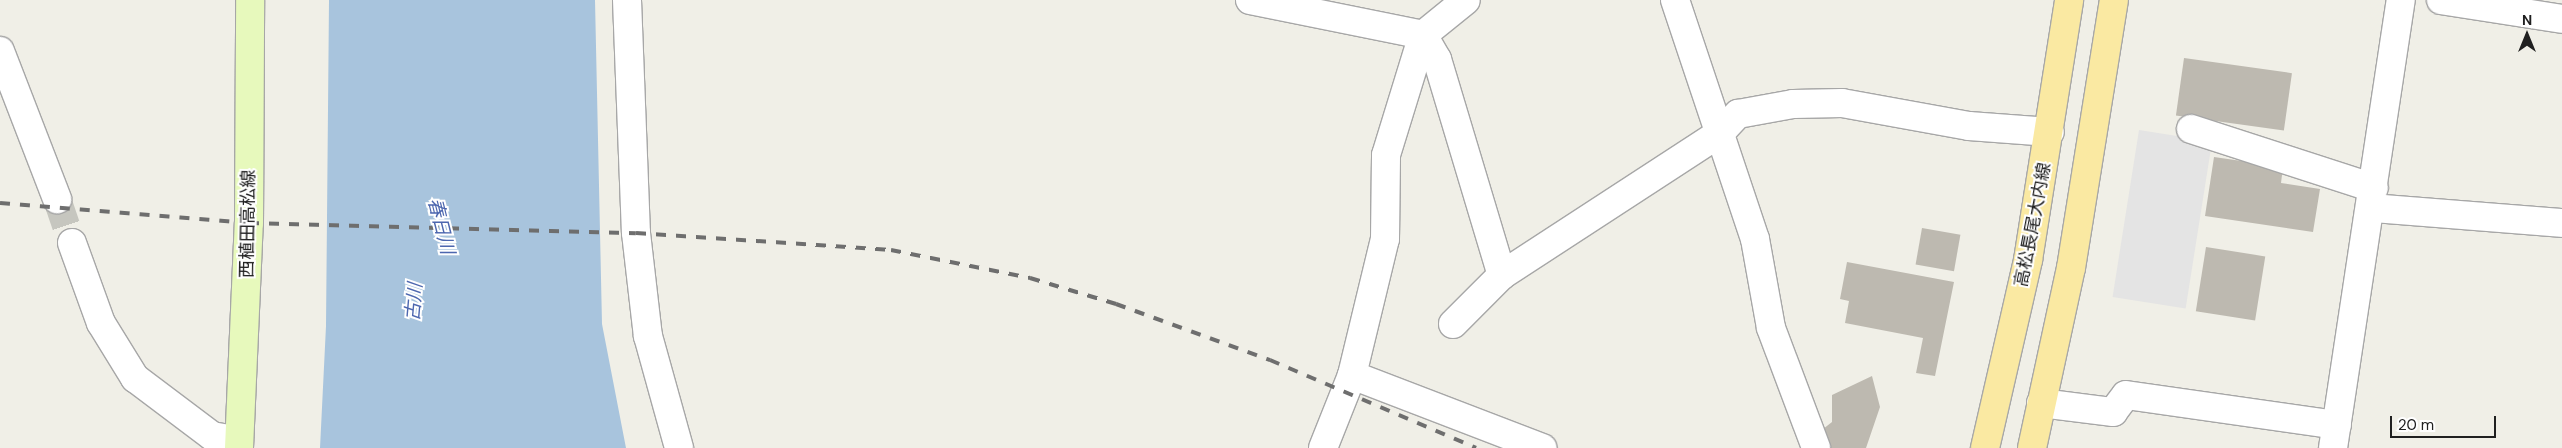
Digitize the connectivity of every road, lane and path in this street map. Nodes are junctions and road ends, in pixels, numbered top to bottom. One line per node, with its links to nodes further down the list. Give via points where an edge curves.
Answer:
1 (250, 0): 25 (main road, 西植田高松線, via 249,223)
2 (627, 0): 26 (street, via 636,233 648,336)
3 (1250, 0): 11 (street)
4 (1466, 0): 11 (street)
5 (1675, 0): 14 (street)
6 (2069, 0): 15 (main road, 高松長尾大内線)
7 (2114, 0): 23 (main road, via 2071,268)
8 (2401, 0): 16 (street)
9 (2441, 0): 10 (street)
10 (2562, 19)
11 (1423, 35): 20 (street, via 1437,59); 22 (street, via 1386,155 1385,239)
12 (0, 51): 17 (street)
13 (2191, 129): 16 (street)
14 (1721, 132): 15 (street, via 1738,114 1793,104 1842,103 1969,126); 20 (street); 29 (street, via 1755,239 1771,328 1799,412)
15 (2050, 132): 30 (main road, 高松長尾大内線, via 2028,260)
16 (2373, 198): 18 (street); 24 (street)
17 (57, 199)
18 (2562, 223)
19 (72, 243): 25 (street, via 101,323 135,378 212,436)
20 (1502, 275): 21 (street)
21 (1453, 324)
22 (1352, 375): 27 (street); 28 (street)
23 (2041, 403): 24 (street, via 2113,412 2126,395); 31 (main road)
24 (2335, 437)
25 (239, 445)
26 (679, 448)
27 (1323, 448)
28 (1542, 448)
29 (1816, 448)
30 (1985, 448)
31 (2032, 448)

